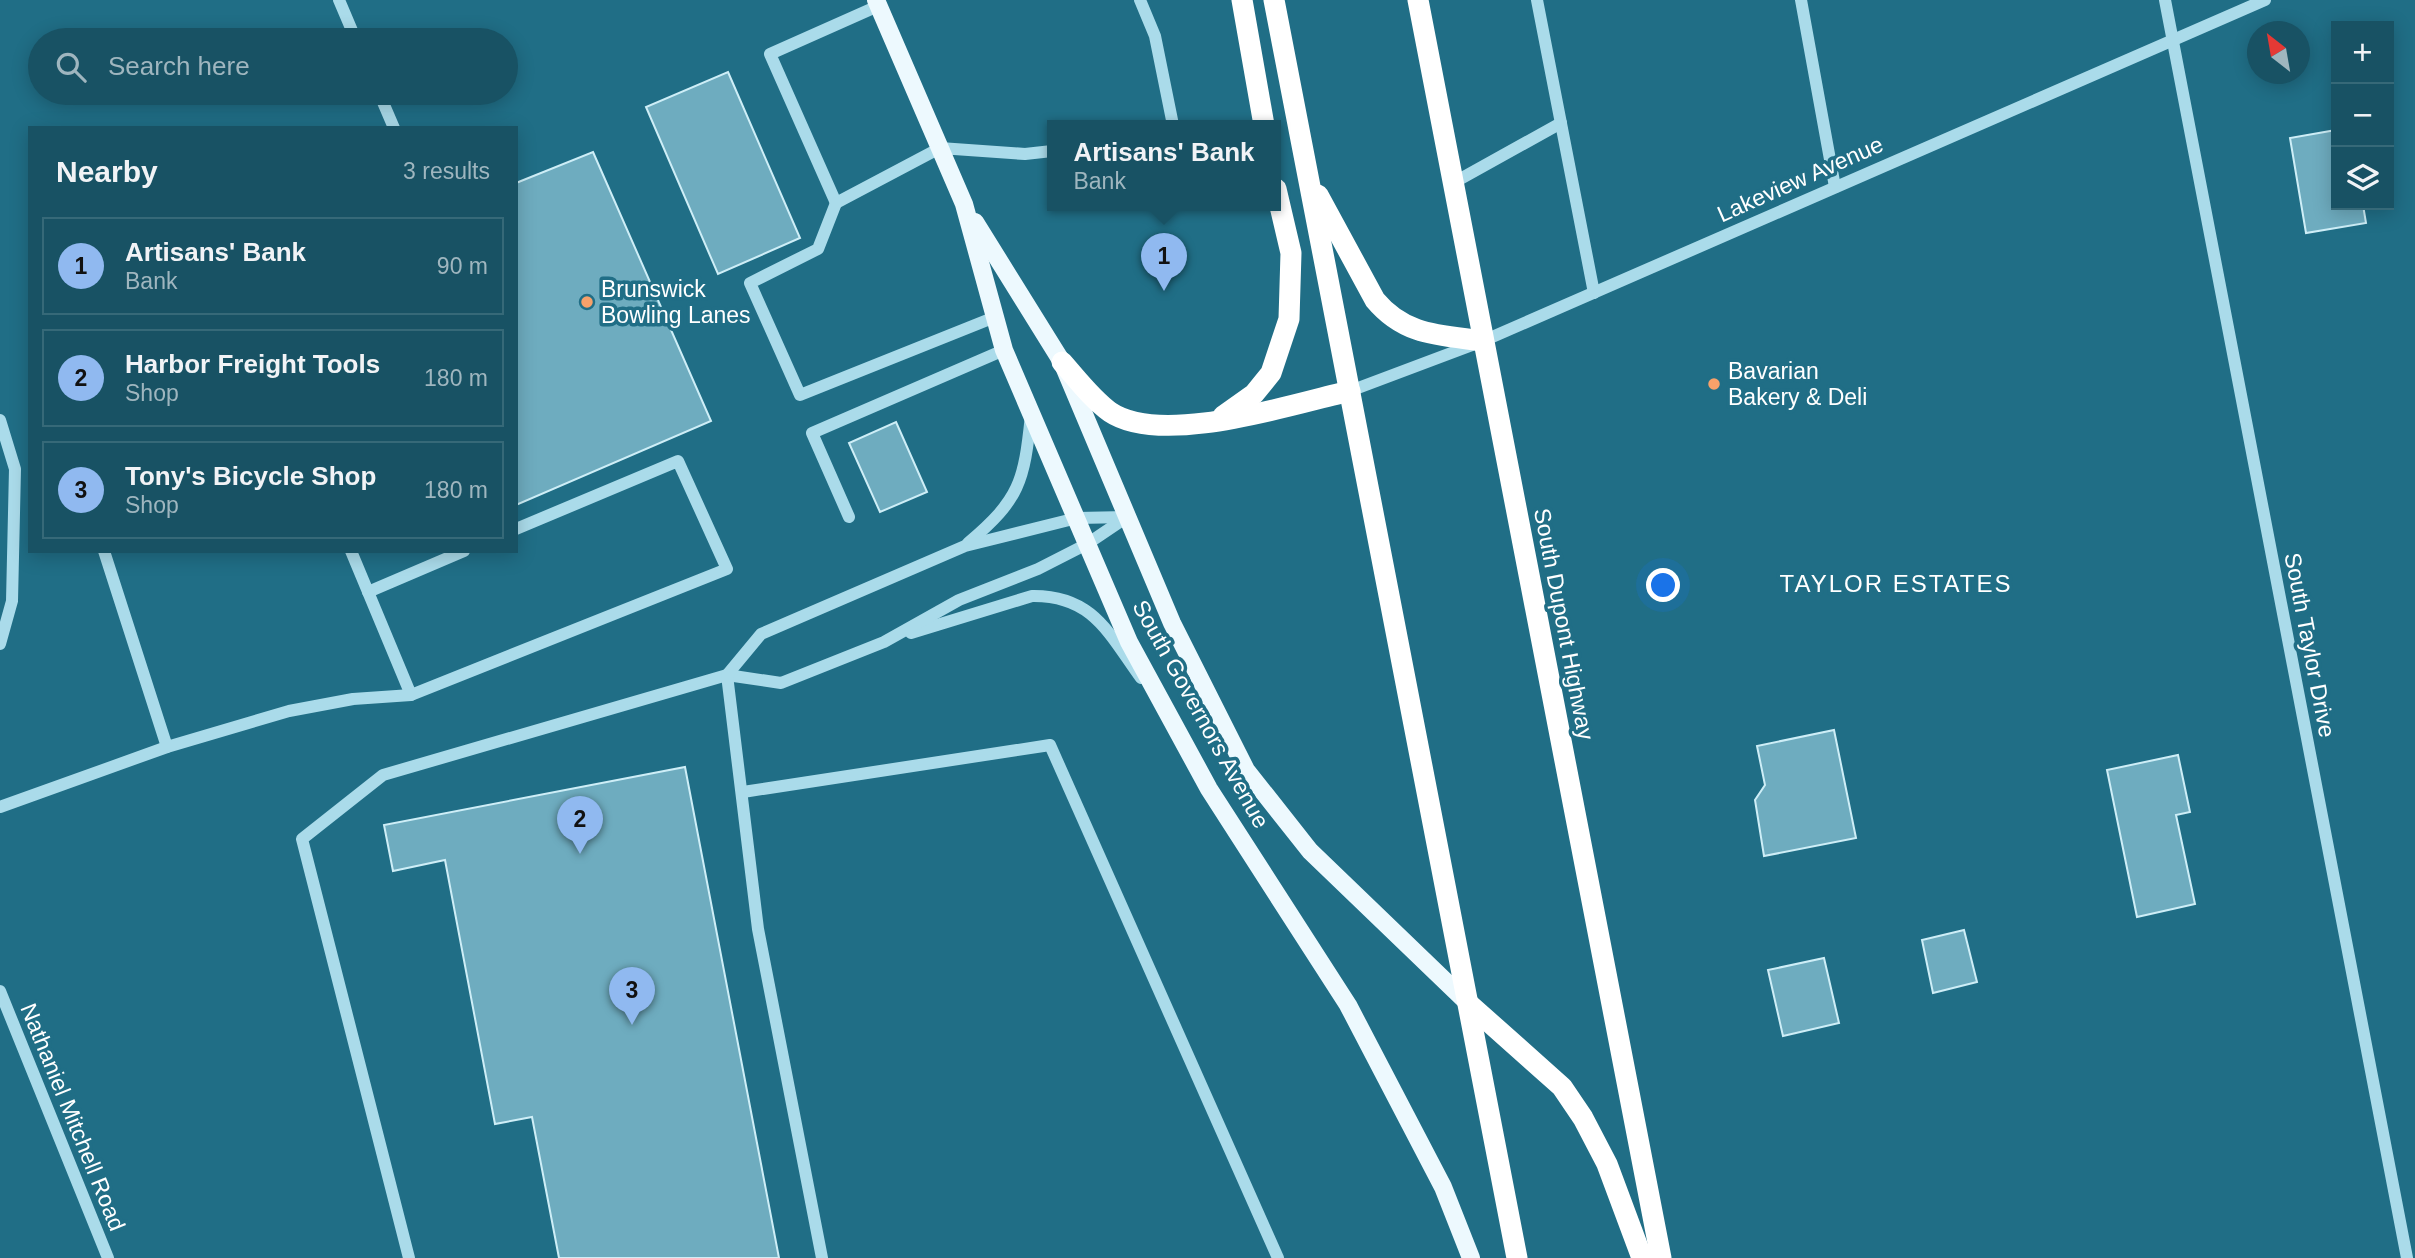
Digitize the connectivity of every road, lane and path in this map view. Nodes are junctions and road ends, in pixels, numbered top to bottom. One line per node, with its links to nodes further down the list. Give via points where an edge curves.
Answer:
1 (338, 0): 11 (street)
2 (1140, 0): 14 (street, via 1154,36)
3 (1242, 0): 15 (highway)
4 (1274, 0): 20 (highway)
5 (1418, 0): 21 (highway, South Dupont Highway)
6 (1537, 0): 16 (street)
7 (1801, 0): 22 (street)
8 (2165, 0): 12 (street, South Taylor Drive)
9 (2265, 0): 12 (street, Lakeview Avenue)
10 (877, 3): 18 (main road, South Governors Avenue); 23 (street, via 769,54)
11 (351, 28)
12 (2171, 39): 22 (street, Lakeview Avenue); 63 (street, South Taylor Drive)
13 (384, 105): 17 (street)
14 (1172, 120)
15 (1262, 120)
16 (1561, 123): 21 (street); 26 (street)
17 (393, 126)
18 (940, 148): 19 (street); 23 (street); 24 (main road, South Governors Avenue)
19 (1047, 152)
20 (1309, 177): 28 (highway, via 1375,300 1387,314 1424,332); 31 (highway)
21 (1453, 183): 28 (highway, South Dupont Highway)
22 (1835, 187): 26 (street, Lakeview Avenue)
23 (836, 203): 27 (street, via 818,249 750,283 800,395)
24 (964, 204): 27 (main road, South Governors Avenue); 30 (main road, South Governors Avenue)
25 (1281, 211): 34 (highway, via 1291,253 1289,319 1281,350 1271,373 1254,394)
26 (1594, 293): 28 (street, Lakeview Avenue)
27 (995, 317): 29 (main road, South Governors Avenue)
28 (1483, 341): 31 (street, Lakeview Avenue); 62 (highway, South Dupont Highway)
29 (1004, 350): 32 (main road, South Governors Avenue); 35 (street, via 812,433)
30 (1062, 362): 34 (highway, via 1112,414 1144,424); 36 (main road, South Governors Avenue)
31 (1350, 391): 34 (highway); 54 (highway)
32 (1031, 414): 37 (main road, South Governors Avenue); 40 (street, via 1025,470 1010,504)
33 (0, 420): 46 (street, via 15,469 12,601)
34 (1214, 423)
35 (849, 517)
36 (1127, 517): 37 (street); 39 (street); 54 (main road, South Governors Avenue, via 1172,623 1246,771 1310,851)
37 (1077, 518): 39 (main road, South Governors Avenue); 40 (street)
38 (518, 528): 48 (street, via 678,461 727,569)
39 (1087, 544): 45 (street, via 960,600); 49 (main road, South Governors Avenue, via 1129,642)
40 (965, 546): 47 (street, via 761,634)
41 (105, 553): 50 (street)
42 (352, 553): 44 (street)
43 (459, 553): 44 (street)
44 (368, 592): 48 (street)
45 (884, 642): 47 (street, via 781,682); 49 (street, via 1032,596 1063,598 1091,614)
46 (0, 644)
47 (727, 675): 51 (street); 56 (street, via 383,775 302,839)
48 (411, 695): 50 (street, via 354,698 289,711)
49 (1171, 718): 59 (main road, South Governors Avenue, via 1209,789 1348,1005 1443,1187)
50 (167, 747): 52 (street)
51 (743, 792): 57 (street, via 758,929); 58 (street, via 1050,745)
52 (0, 807)
53 (0, 991): 55 (street, Nathaniel Mitchell Road)
54 (1470, 1005): 60 (highway); 61 (highway, via 1562,1087 1607,1164)
55 (108, 1258)
56 (409, 1258)
57 (822, 1258)
58 (1279, 1258)
59 (1471, 1258)
60 (1517, 1258)
61 (1642, 1258)
62 (1661, 1258)
63 (2407, 1258)

